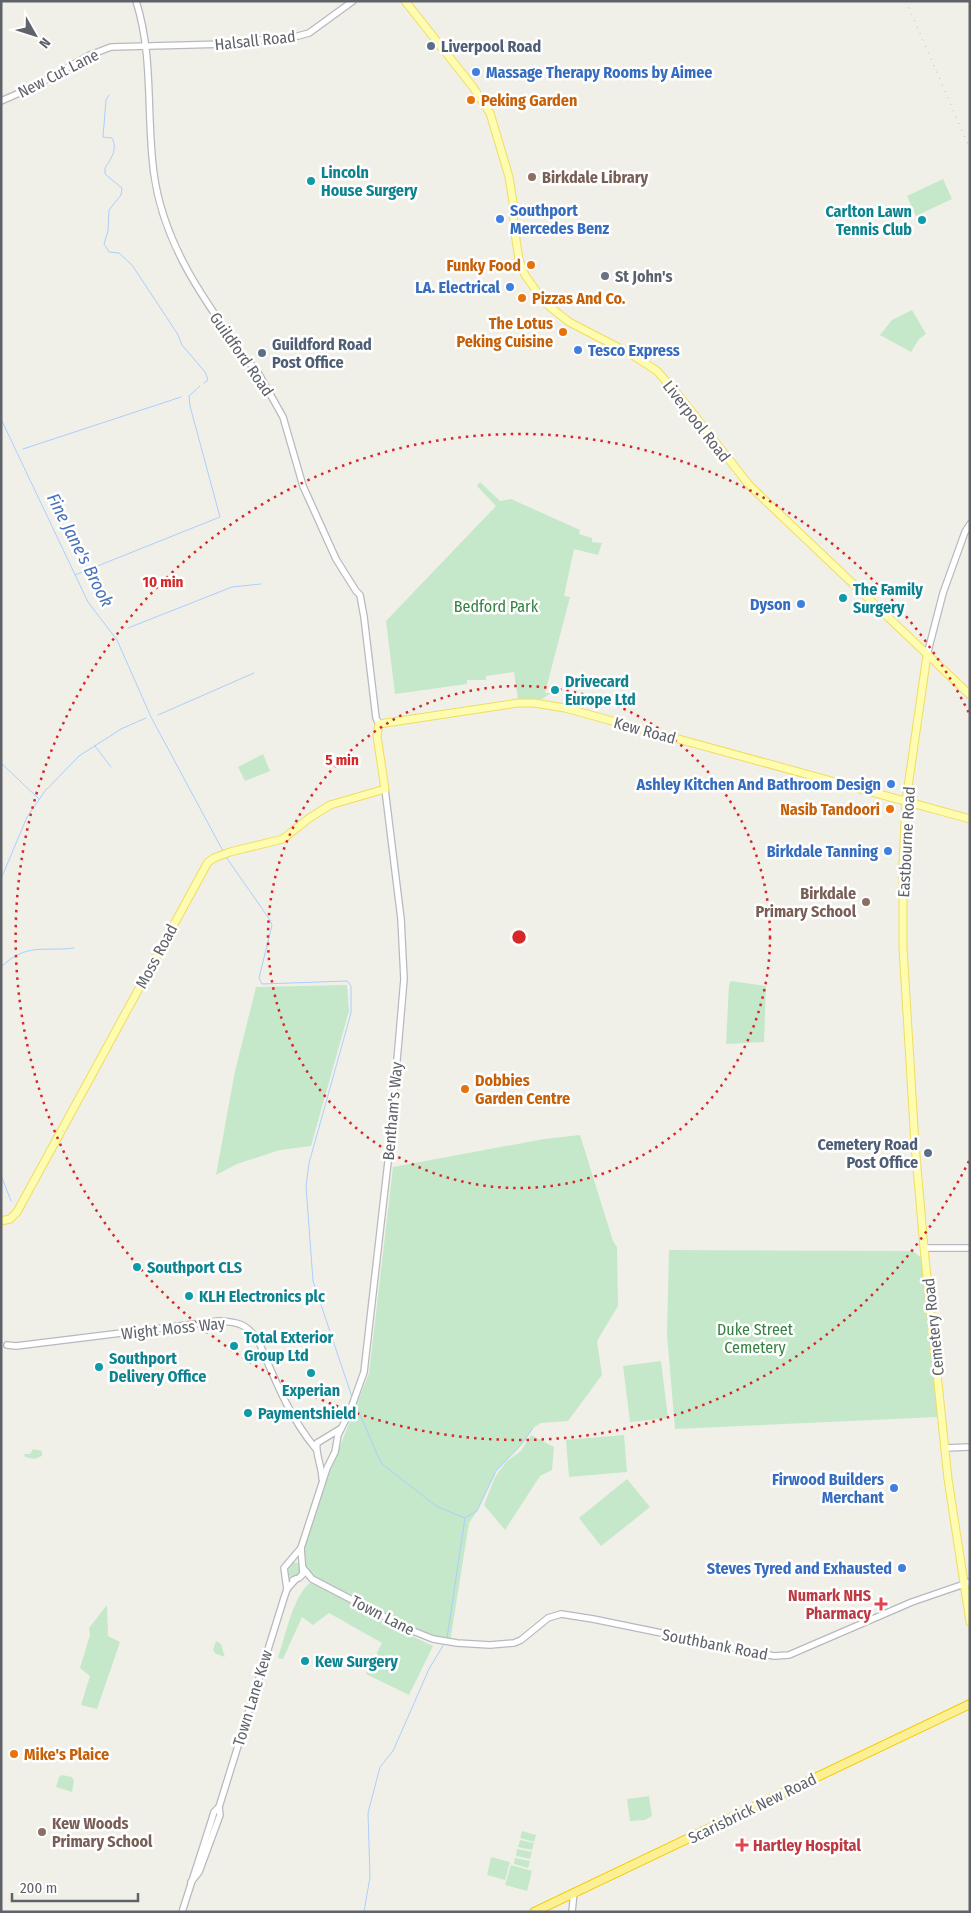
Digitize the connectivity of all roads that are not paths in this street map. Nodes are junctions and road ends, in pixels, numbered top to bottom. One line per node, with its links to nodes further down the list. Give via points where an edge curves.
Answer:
1 (136, 1): 4 (street, Guildford Road)
2 (353, 1): 4 (street, Halsall Road, via 309,33 298,36 226,44)
3 (406, 1): 7 (main road, Liverpool Road, via 490,113 509,177 520,260 525,276 544,302 569,322 631,354 656,371 749,485)
4 (146, 46): 5 (street, New Cut Lane, via 111,47); 9 (street, Guildford Road, via 154,173 166,226 190,277 256,369 282,417 303,486 319,523 336,559 360,594 374,709)
5 (1, 101)
6 (970, 524): 7 (street, via 943,593)
7 (928, 656): 8 (main road, Liverpool Road); 11 (main road, Eastbourne Road)
8 (970, 695)
9 (380, 724): 10 (main road, Guildford Road, via 377,736); 11 (main road, Kew Road, via 518,703 550,705)
10 (385, 789): 14 (main road, Moss Road, via 330,805 283,840 225,854 208,862 17,1212 10,1219); 18 (street, Bentham's Way, via 401,919 404,979 389,1153 364,1372)
11 (906, 801): 12 (main road, Kew Road); 13 (main road, Eastbourne Road, via 903,948)
12 (970, 819)
13 (907, 1030): 15 (main road, Cemetery Road)
14 (1, 1221)
15 (924, 1248): 16 (street); 23 (main road, Cemetery Road)
16 (970, 1248)
17 (7, 1345): 19 (street, Wight Moss Way, via 219,1321 240,1323 258,1340 286,1405)
18 (340, 1429): 20 (street, Bentham's Way); 21 (street, Bentham's Way)
19 (304, 1433): 20 (street); 24 (street, Wight Moss Way)
20 (323, 1439): 21 (street, via 332,1440); 24 (street, via 318,1443)
21 (335, 1445): 25 (street)
22 (970, 1447): 23 (street)
23 (944, 1448): 33 (main road, Cemetery Road)
24 (318, 1451): 25 (street, via 328,1457); 26 (street)
25 (333, 1454): 26 (street)
26 (321, 1488): 27 (street)
27 (301, 1548): 28 (street); 29 (street)
28 (289, 1561): 29 (street, via 298,1561); 30 (street, via 284,1568)
29 (302, 1566): 31 (street, via 302,1574); 32 (street, Town Lane)
30 (286, 1576): 31 (street); 34 (street, Town Lane Kew)
31 (297, 1579): 32 (street, Town Lane); 34 (street, Town Lane Kew)
32 (312, 1579): 36 (street, Town Lane, via 408,1629)
33 (966, 1583): 35 (main road, Cemetery Road); 36 (street, Southbank Road, via 781,1656 561,1614 548,1618 514,1643)
34 (287, 1589): 39 (street, Town Lane Kew, via 219,1807 214,1812)
35 (970, 1622)
36 (457, 1643)
37 (970, 1704): 38 (highway, Scarisbrick New Road)
38 (574, 1892): 40 (highway, Scarisbrick New Road); 41 (street)
39 (182, 1912)
40 (534, 1912)
41 (572, 1912)

